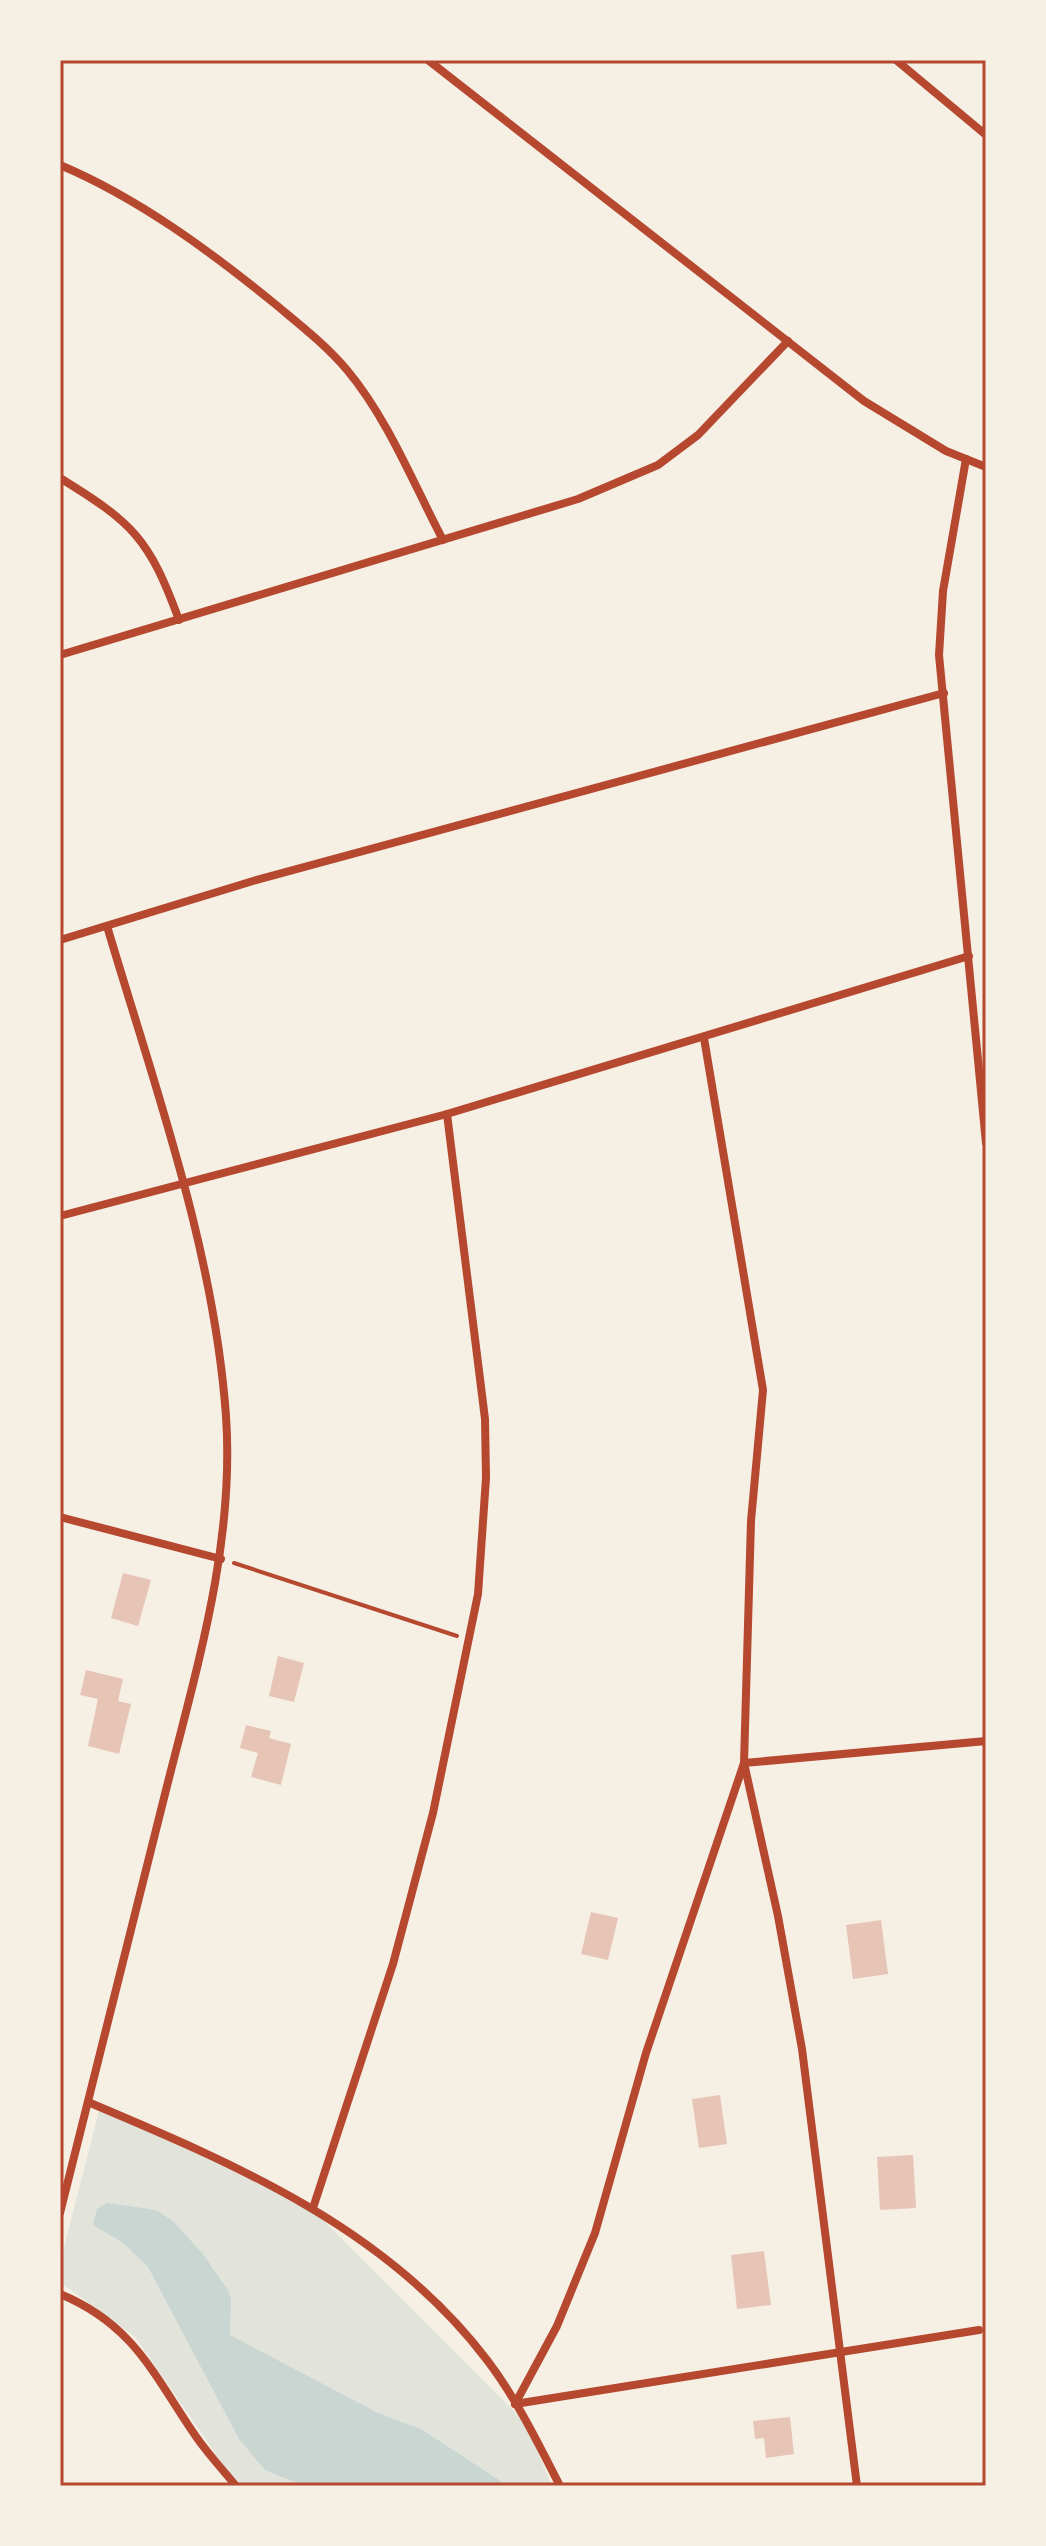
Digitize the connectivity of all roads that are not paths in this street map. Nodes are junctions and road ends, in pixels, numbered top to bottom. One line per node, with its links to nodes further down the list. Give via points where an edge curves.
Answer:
1 (428, 60): 5 (street)
2 (896, 60): 3 (street)
3 (986, 135)
4 (60, 165): 9 (street, via 93,179 220,260 346,369 373,405)
5 (788, 341): 6 (street, via 864,401); 9 (street, via 698,435 658,465 578,499)
6 (966, 459): 7 (street); 12 (street, via 943,591 939,655)
7 (986, 467)
8 (60, 478): 10 (street, via 112,510 144,542)
9 (443, 540): 10 (street)
10 (179, 620): 11 (street)
11 (60, 655)
12 (944, 693): 13 (street, via 253,881); 15 (street)
13 (107, 926): 14 (street); 20 (street)
14 (60, 940)
15 (969, 956): 16 (street); 18 (street)
16 (704, 1038): 17 (street); 25 (street, via 763,1390 751,1521)
17 (447, 1114): 20 (street); 27 (street, via 485,1419 483,1534 471,1640 393,1964)
18 (986, 1131): 19 (street)
19 (986, 1143)
20 (183, 1183): 21 (street); 23 (street, via 217,1340 226,1417)
21 (60, 1216)
22 (60, 1517): 23 (street)
23 (221, 1559): 26 (street)
24 (986, 1741): 25 (street)
25 (744, 1763): 31 (street, via 802,2049); 32 (street, via 646,2053 595,2233 557,2326)
26 (88, 2102): 27 (street, via 230,2162); 28 (street)
27 (313, 2208): 32 (street, via 391,2261 438,2305 487,2360)
28 (60, 2213)
29 (60, 2294): 33 (street, via 85,2304 122,2331)
30 (979, 2330): 31 (street)
31 (843, 2352): 32 (street); 35 (street)
32 (515, 2404): 34 (street)
33 (236, 2486)
34 (560, 2486)
35 (857, 2486)

